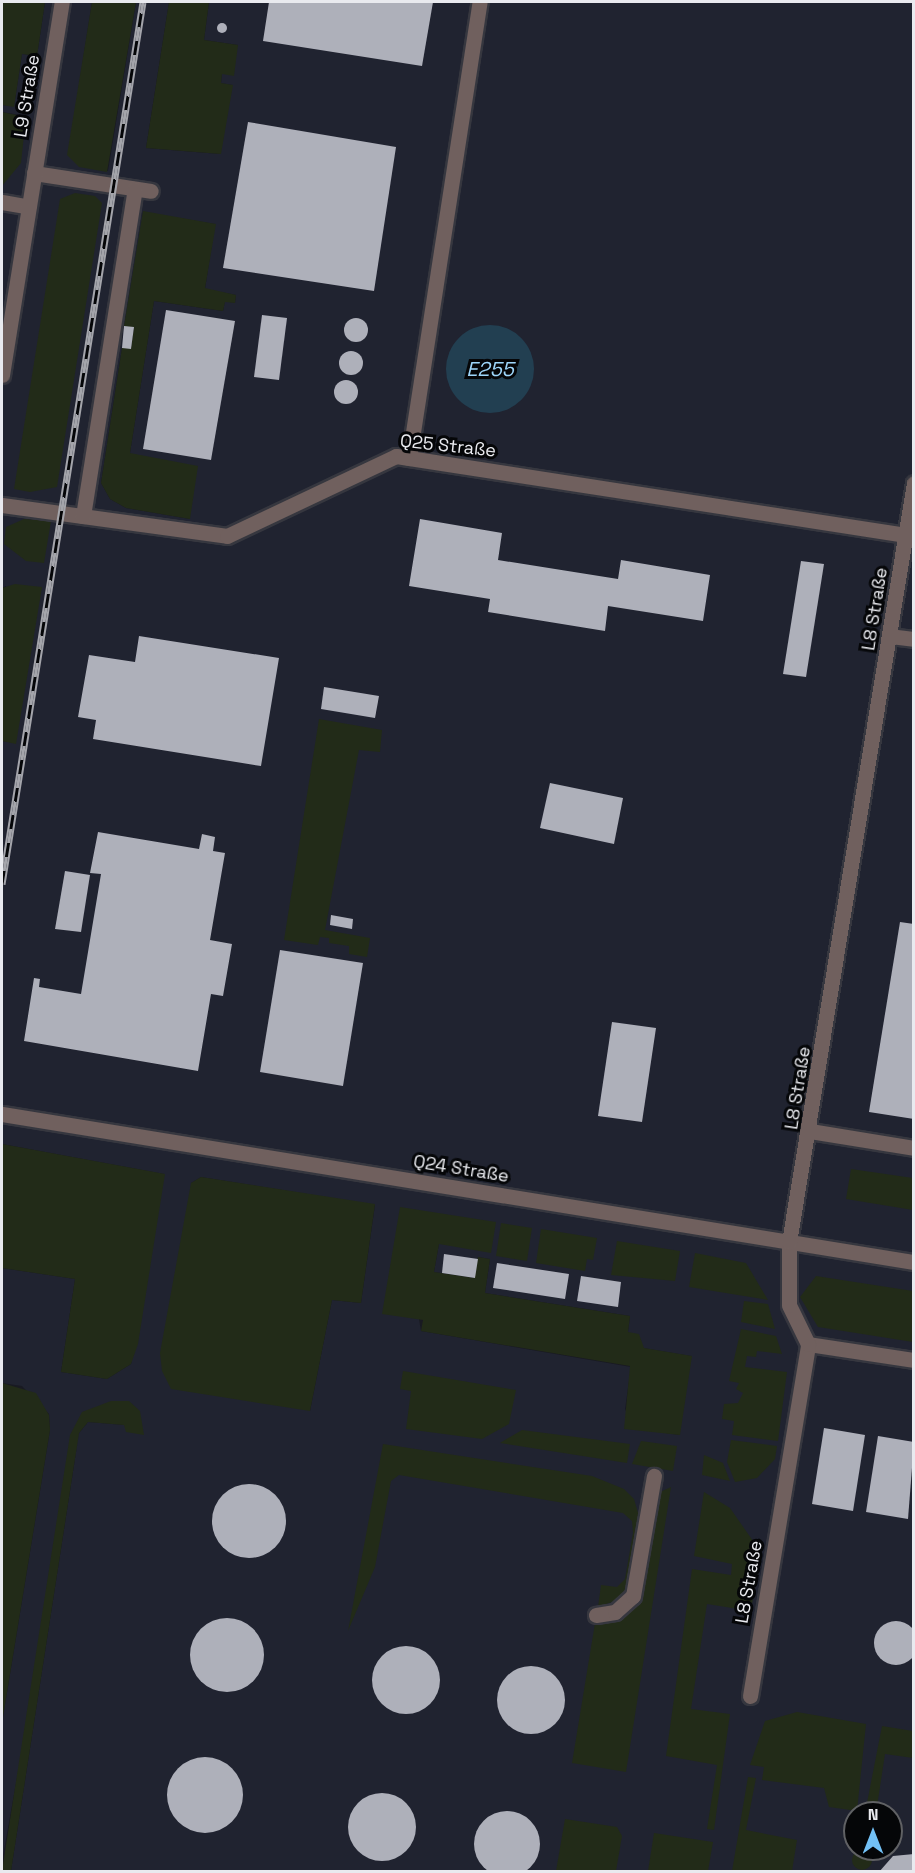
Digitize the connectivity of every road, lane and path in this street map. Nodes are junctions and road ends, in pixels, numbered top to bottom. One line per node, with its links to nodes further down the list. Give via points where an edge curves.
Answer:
1 (62, 2): 3 (lane, L9 Straße)
2 (480, 2): 9 (lane)
3 (34, 172): 4 (lane); 7 (lane, L9 Straße)
4 (135, 189): 5 (lane); 12 (lane)
5 (151, 191)
6 (2, 202): 7 (lane)
7 (28, 207): 8 (lane, L9 Straße)
8 (2, 375)
9 (409, 458): 12 (lane, Q25 Straße, via 396,456 227,536); 13 (lane, Q25 Straße)
10 (914, 483): 13 (lane, L8 Straße)
11 (2, 505): 12 (lane, Q25 Straße)
12 (83, 516)
13 (906, 535): 14 (lane, L8 Straße)
14 (890, 636): 15 (lane); 17 (lane, L8 Straße)
15 (914, 639)
16 (2, 1114): 19 (lane, Q24 Straße)
17 (810, 1131): 18 (lane); 19 (lane, L8 Straße)
18 (914, 1148)
19 (789, 1242): 20 (lane, Q24 Straße); 21 (lane, L8 Straße, via 789,1305)
20 (914, 1262)
21 (808, 1344): 22 (lane); 25 (lane, L8 Straße)
22 (914, 1360)
23 (654, 1476): 24 (lane, via 633,1596 615,1612)
24 (596, 1615)
25 (750, 1696)

